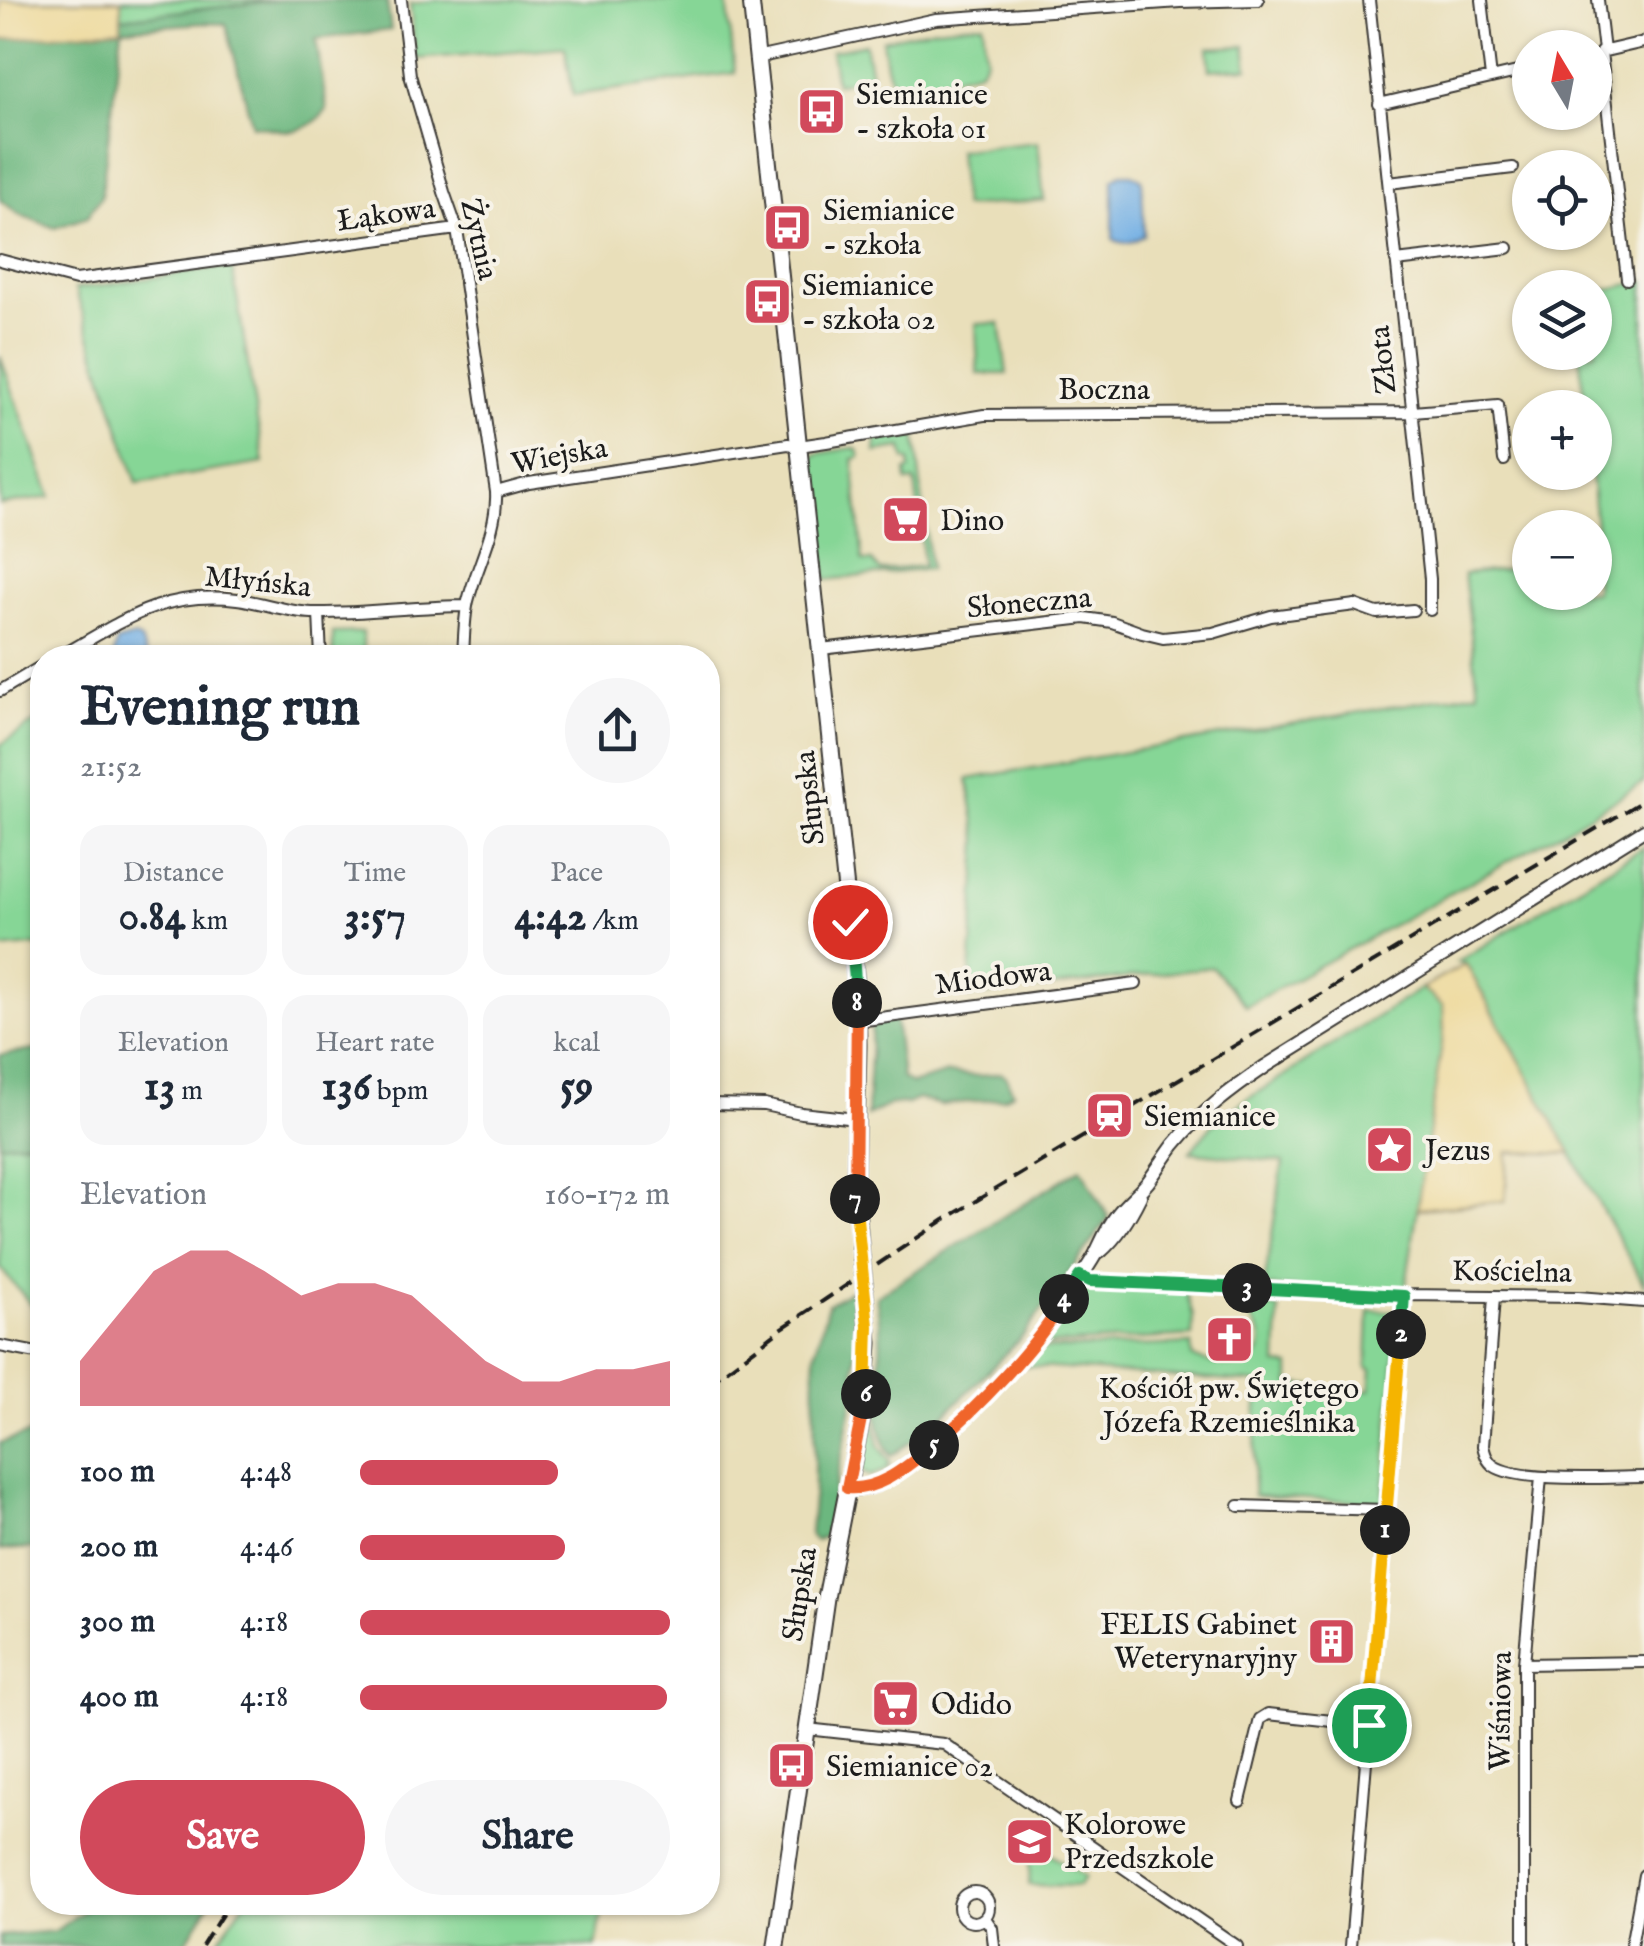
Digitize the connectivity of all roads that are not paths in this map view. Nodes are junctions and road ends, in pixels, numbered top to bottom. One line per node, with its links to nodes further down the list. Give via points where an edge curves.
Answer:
1 (401, 0): 17 (street, Żytnia, via 410,75)
2 (750, 0): 10 (main road, Słupska)
3 (1258, 0): 10 (street, via 936,19)
4 (1370, 0): 13 (street, Złota)
5 (1482, 0): 12 (street)
6 (1598, 0): 7 (street)
7 (1599, 30)
8 (1644, 42): 9 (street)
9 (1612, 49)
10 (756, 58): 23 (main road, Słupska)
11 (1512, 73): 12 (street)
12 (1492, 78): 13 (street)
13 (1379, 104): 16 (street, Złota)
14 (1609, 130): 21 (street)
15 (1512, 168): 16 (street)
16 (1389, 182): 20 (street, Złota)
17 (457, 229): 19 (street, Łąkowa, via 76,280); 25 (street, Żytnia)
18 (1508, 248): 20 (street)
19 (0, 260)
20 (1396, 261): 22 (street, Złota)
21 (1627, 279)
22 (1412, 412): 23 (street, Boczna, via 984,416); 24 (street, Boczna, via 1498,406); 28 (street, Złota)
23 (799, 446): 25 (street, Wiejska); 33 (main road, Słupska)
24 (1504, 460)
25 (496, 492): 26 (street, Wiejska)
26 (467, 606): 29 (street, Młyńska); 32 (street, Wiejska)
27 (1413, 610): 33 (street, Słoneczna, via 1377,613 1355,605 1164,638 1085,618)
28 (1430, 610)
29 (319, 613): 30 (street, Młyńska, via 236,598 172,601); 31 (street)
30 (81, 645)
31 (320, 645)
32 (464, 645)
33 (821, 650): 38 (main road, Słupska)
34 (30, 673): 35 (street)
35 (0, 691)
36 (1644, 830): 41 (street, via 1226,1093 1113,1221)
37 (1136, 984): 38 (street, Miodowa)
38 (858, 1021): 40 (main road, Słupska)
39 (720, 1104): 40 (street)
40 (856, 1119): 49 (main road, Słupska, bridge, via 869,1342)
41 (1080, 1276): 42 (street, Kościelna); 49 (street, via 1016,1362 939,1440 876,1484)
42 (1404, 1296): 43 (street, Kościelna); 51 (street)
43 (1494, 1296): 44 (street, Kościelna); 47 (street, via 1482,1446 1493,1465)
44 (1644, 1302)
45 (0, 1346): 46 (street)
46 (30, 1352)
47 (1541, 1477): 48 (street); 53 (street, Wiśniowa)
48 (1644, 1477)
49 (847, 1488): 55 (main road, Słupska)
50 (1238, 1506): 51 (street)
51 (1386, 1510): 54 (street)
52 (1644, 1662): 53 (street)
53 (1524, 1664): 63 (street, Wiśniowa)
54 (1369, 1725): 56 (street, via 1263,1715); 62 (street)
55 (807, 1729): 59 (main road, Słupska); 61 (street, via 944,1744)
56 (1240, 1802)
57 (1644, 1875): 64 (street)
58 (984, 1918): 60 (street)
59 (776, 1946)
60 (994, 1946)
61 (1237, 1946)
62 (1351, 1946)
63 (1524, 1946)
64 (1631, 1946)

